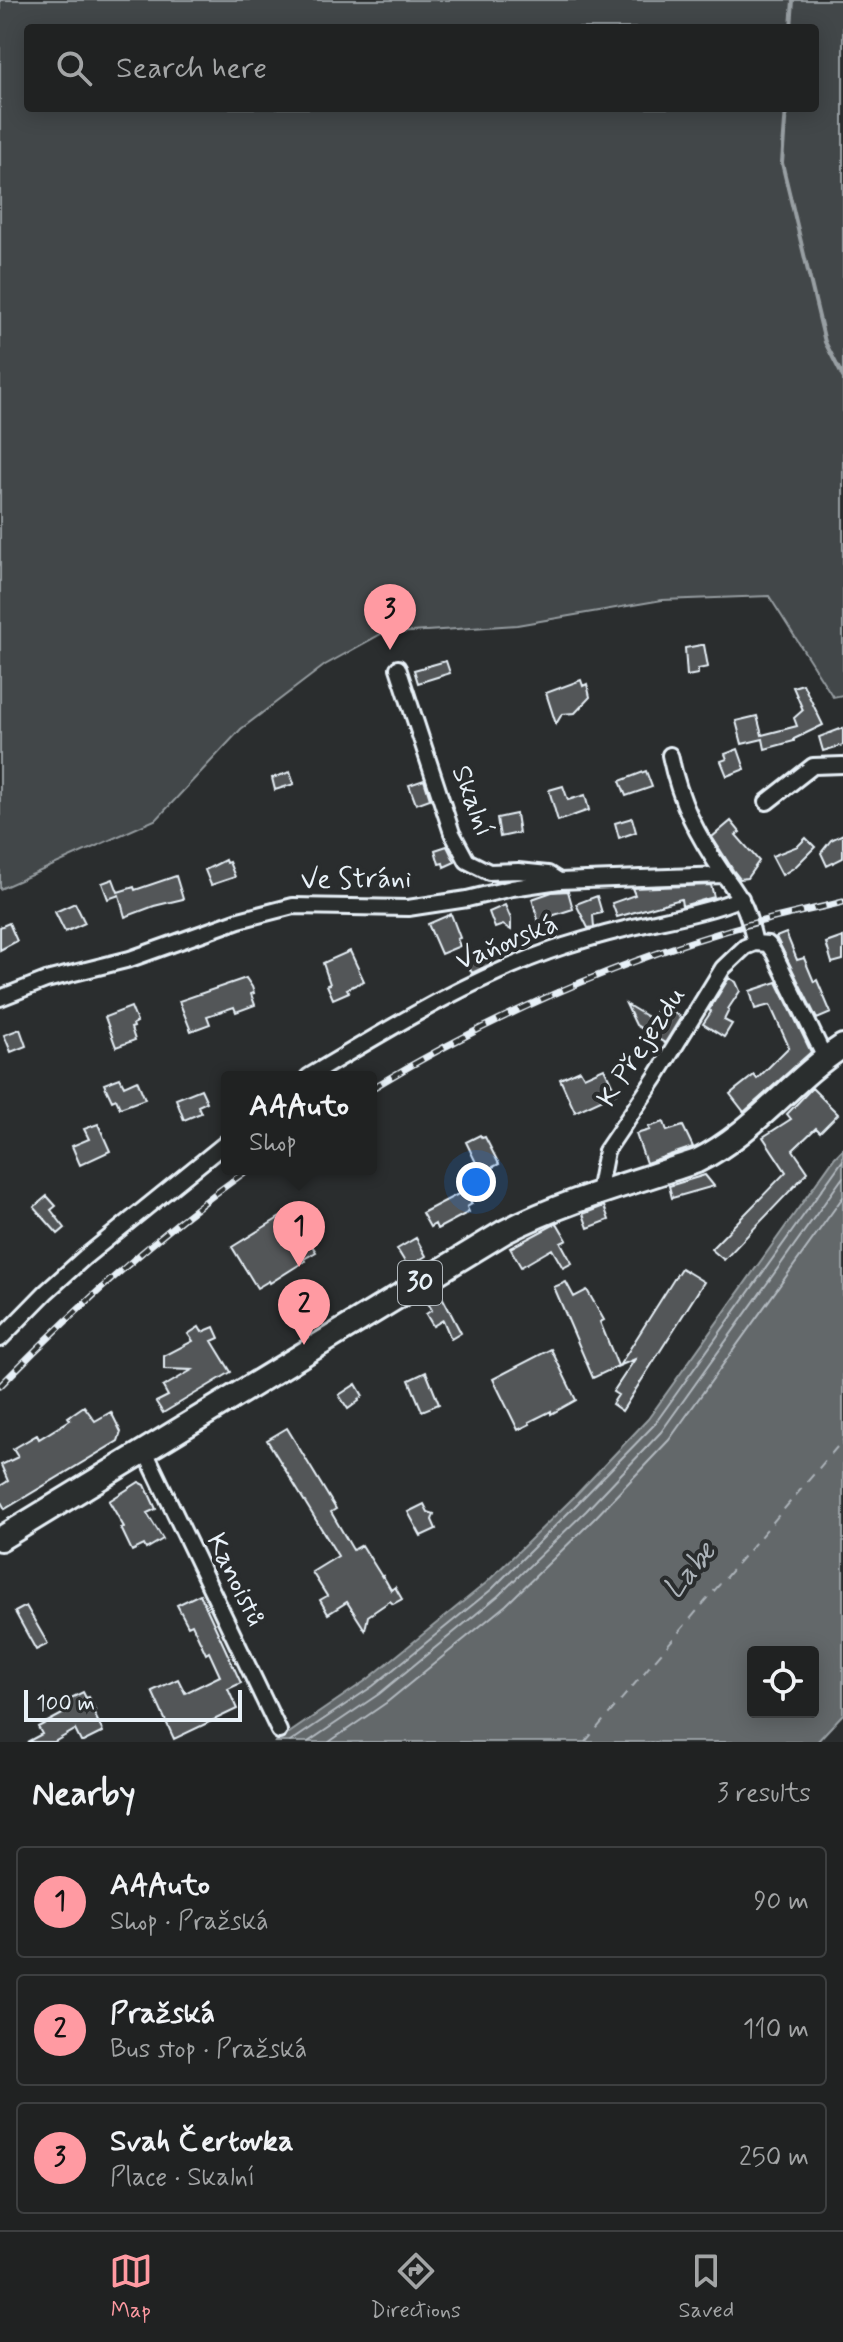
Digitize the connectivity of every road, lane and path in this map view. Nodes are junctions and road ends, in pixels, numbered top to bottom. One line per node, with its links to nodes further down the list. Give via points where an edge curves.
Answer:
1 (398, 668): 6 (street, Skalní, via 452,833 467,861 489,872 548,874)
2 (670, 755): 5 (street, via 692,822)
3 (843, 765): 4 (street, via 813,766)
4 (767, 802)
5 (724, 875): 6 (street, Ve Stráni); 7 (street)
6 (559, 881): 9 (street, Ve Stráni, via 408,908 293,906)
7 (741, 898): 8 (street); 11 (street, Vaňovská, via 505,968)
8 (755, 943): 10 (street, via 768,944); 13 (street, K Přejezdu, via 723,968 606,1151)
9 (0, 998)
10 (834, 1052): 13 (main road, 30, via 713,1154)
11 (318, 1071)
12 (221, 1147): 14 (street, via 85,1257)
13 (598, 1193): 15 (main road, 30, via 504,1232)
14 (0, 1339)
15 (145, 1451): 16 (main road, 30); 17 (street, Kanoistů)
16 (0, 1539)
17 (279, 1731)

